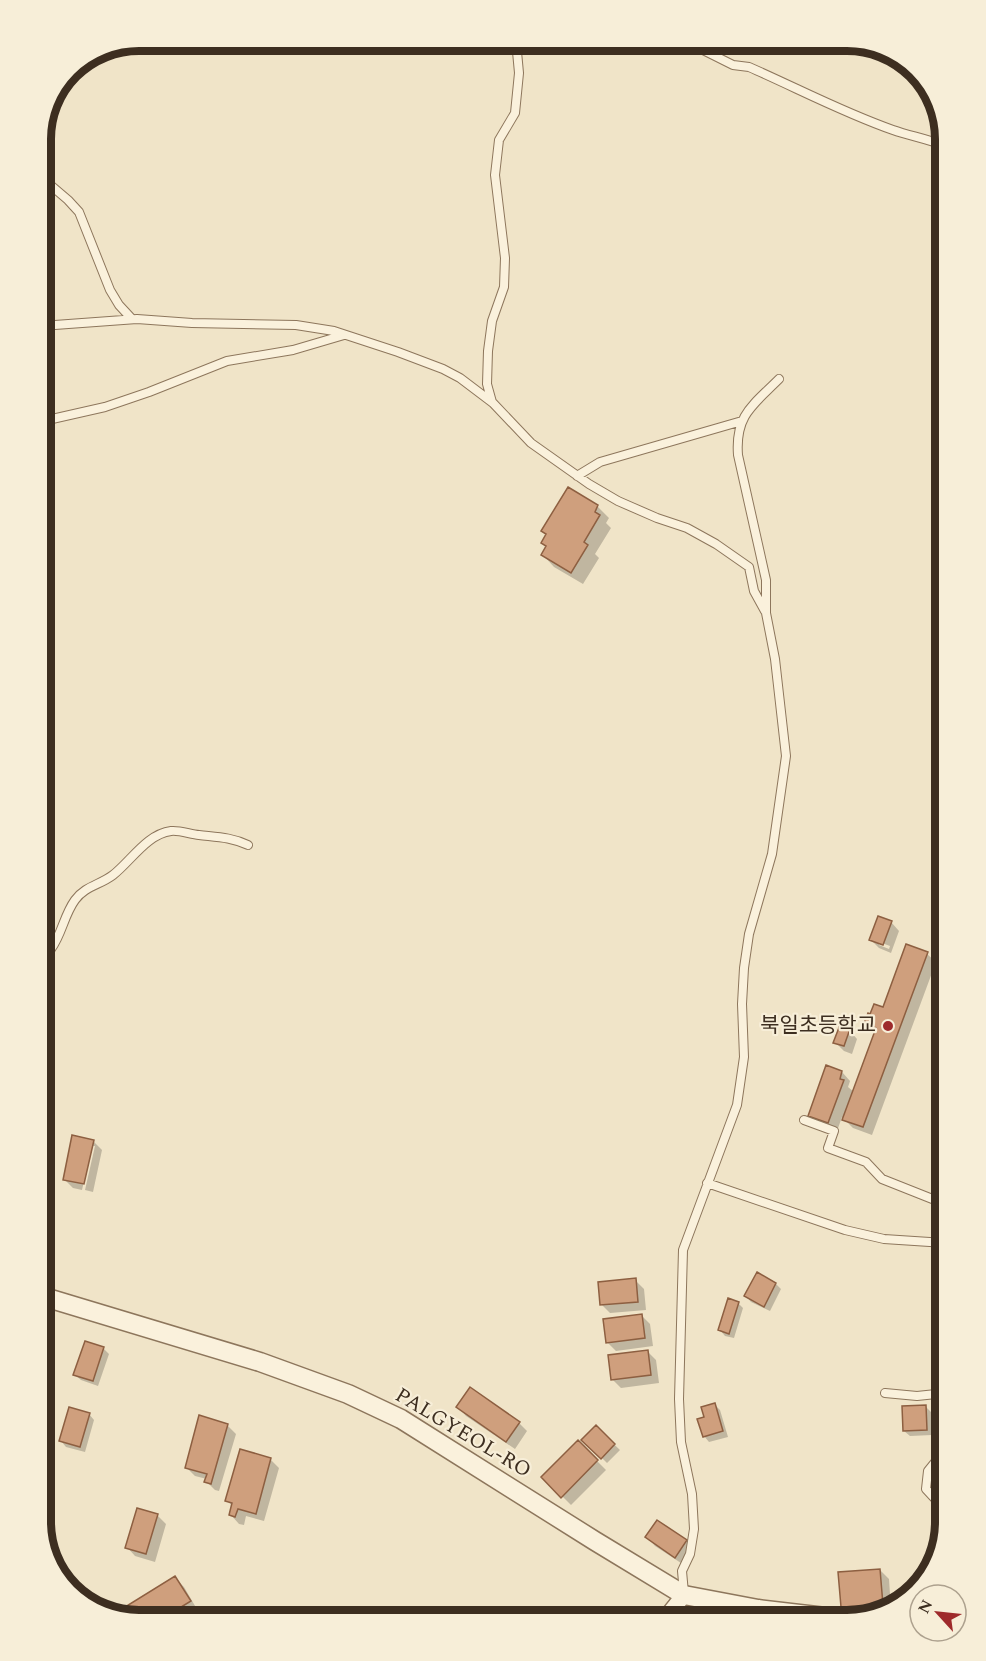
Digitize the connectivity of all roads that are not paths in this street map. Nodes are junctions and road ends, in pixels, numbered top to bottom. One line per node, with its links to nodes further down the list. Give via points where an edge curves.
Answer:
1 (517, 51): 9 (lane, via 519,73 514,113 499,141 495,175 505,258 504,288 492,321 488,351 488,384)
2 (705, 51): 3 (lane, via 851,114)
3 (935, 142)
4 (51, 186): 5 (lane, via 79,212 110,290)
5 (132, 319): 6 (lane); 7 (lane, via 296,325)
6 (51, 325)
7 (346, 335): 9 (lane, via 443,369); 10 (lane, via 293,350 227,361 105,407)
8 (779, 379): 11 (lane)
9 (493, 403): 12 (lane, via 531,443)
10 (51, 420)
11 (742, 421): 12 (lane, via 600,462); 13 (lane, via 737,437 738,455 766,580)
12 (577, 476): 13 (lane, via 618,501 687,528 749,567 754,591)
13 (766, 613): 17 (lane, via 786,756 772,854 749,934 744,968 744,1057 737,1105)
14 (248, 845): 15 (lane, via 219,836 172,831 158,836 106,880 89,886 76,898)
15 (51, 949)
16 (804, 1120): 18 (lane, via 834,1131 828,1148 866,1162 882,1179)
17 (707, 1183): 19 (lane, via 845,1230 884,1239); 25 (lane, via 683,1250 679,1399 694,1529 690,1554 682,1571)
18 (935, 1200)
19 (935, 1242)
20 (51, 1299): 25 (street, PALGYEOL-RO, via 260,1362 348,1394 390,1414)
21 (885, 1393): 22 (lane)
22 (935, 1394)
23 (935, 1462): 24 (lane, via 928,1471 926,1489)
24 (935, 1499)
25 (684, 1595): 26 (street); 27 (street, PALGYEOL-RO)
26 (672, 1610)
27 (766, 1610)

